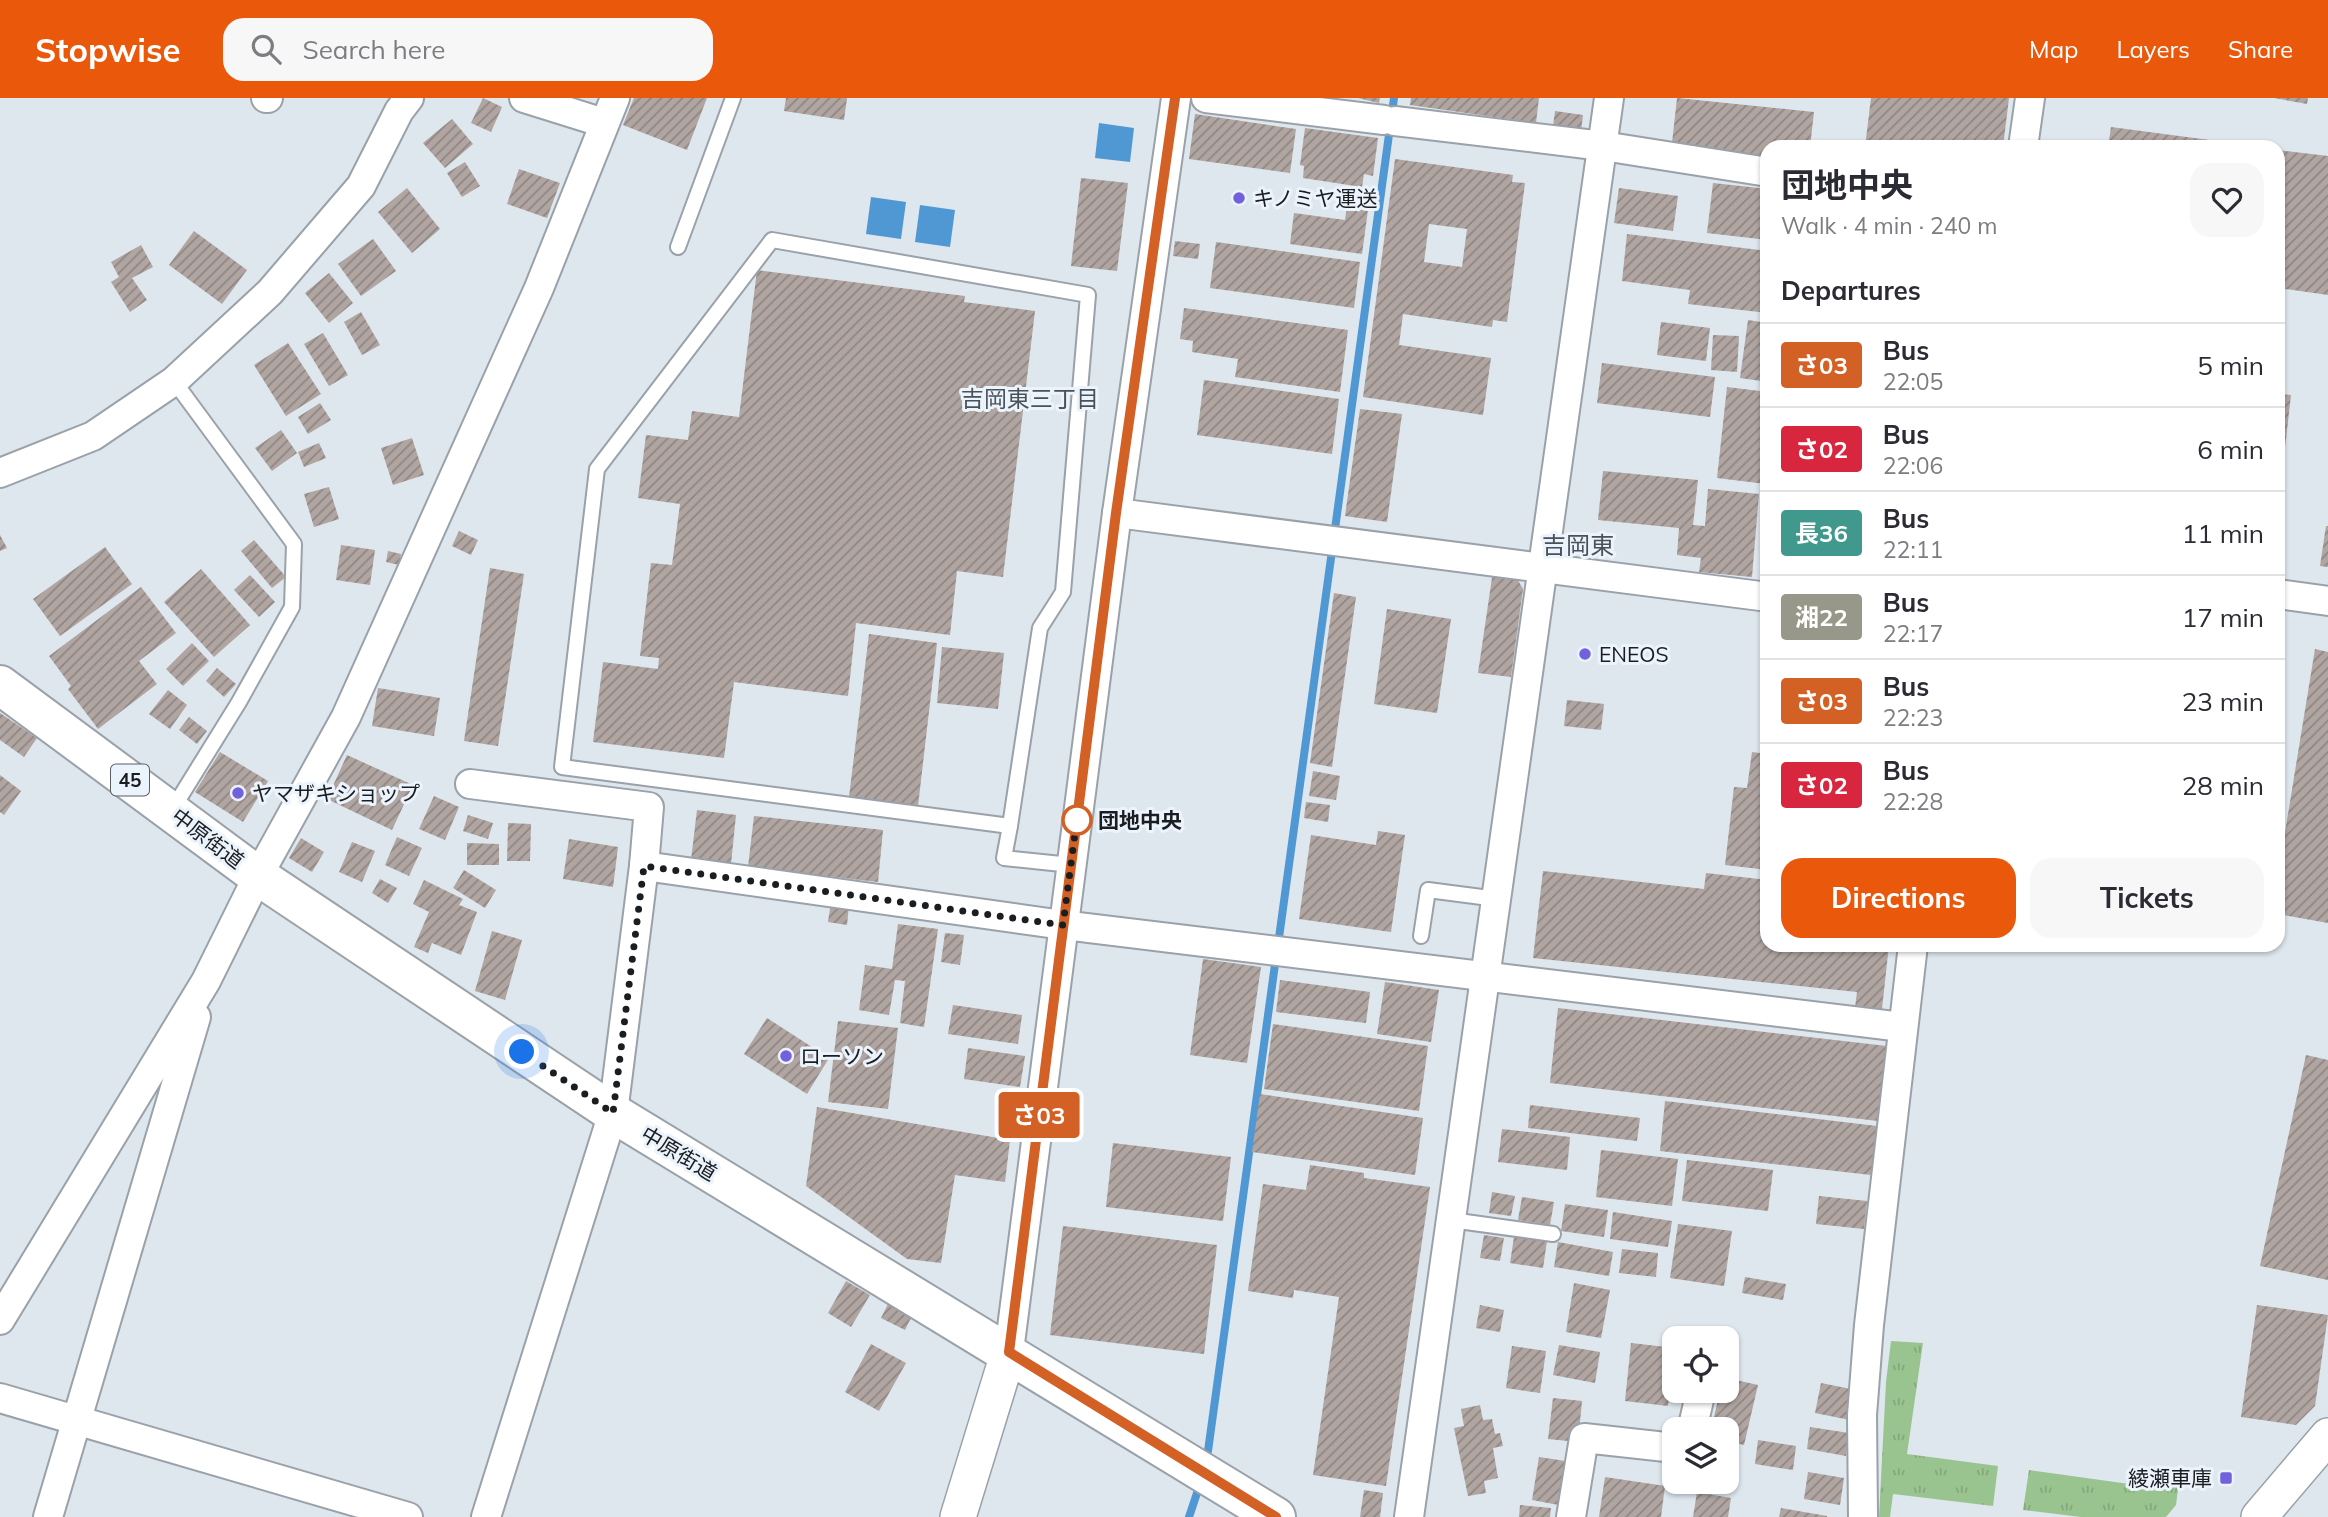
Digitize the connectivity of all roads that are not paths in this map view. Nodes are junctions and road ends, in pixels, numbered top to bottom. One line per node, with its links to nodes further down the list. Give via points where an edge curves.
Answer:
1 (524, 98): 9 (street)
2 (615, 98): 9 (street)
3 (733, 98): 13 (lane)
4 (1176, 98): 16 (street)
5 (1206, 98): 11 (street)
6 (1609, 98): 11 (street)
7 (2030, 98): 10 (street)
8 (399, 102): 14 (street, via 361,186 270,292)
9 (604, 124): 27 (street, via 539,288 413,573 346,717)
10 (2024, 140)
11 (1603, 146): 12 (street); 17 (street)
12 (1760, 171)
13 (678, 247)
14 (174, 381): 15 (street, via 93,436); 23 (lane, via 294,544 292,607)
15 (0, 473)
16 (1116, 513): 17 (street); 25 (street)
17 (1544, 568): 19 (street); 28 (street)
18 (2285, 595): 20 (street)
19 (1760, 596)
20 (2328, 601)
21 (0, 685): 23 (main road, 中原街道 / 45)
22 (470, 784): 26 (street, via 649,807)
23 (172, 811): 27 (main road, 中原街道 / 45)
24 (1010, 826): 24 (lane, via 1040,628 1063,592 1088,295 772,240 597,469 562,767); 25 (lane, via 1004,858)
25 (1071, 864): 29 (street)
26 (644, 866): 29 (street); 35 (street)
27 (258, 876): 33 (street); 35 (main road, 中原街道 / 45)
28 (1497, 900): 30 (lane, via 1428,890); 32 (street)
29 (1063, 925): 32 (street); 39 (street)
30 (1421, 936)
31 (1912, 952): 34 (street)
32 (1485, 978): 34 (street); 36 (street)
33 (206, 981): 38 (street); 41 (street)
34 (1902, 1027): 52 (street, via 1867,1351)
35 (613, 1113): 39 (main road, 中原街道 / 45); 47 (street)
36 (1451, 1220): 37 (lane); 50 (street)
37 (1553, 1234)
38 (0, 1320)
39 (1009, 1352): 48 (street); 49 (main road, 中原街道 / 45)
40 (0, 1398): 41 (street)
41 (76, 1420): 45 (street); 46 (street)
42 (2328, 1436): 44 (street)
43 (1662, 1447): 51 (street, via 1584,1438)
44 (2266, 1515)
45 (48, 1517)
46 (408, 1517)
47 (486, 1517)
48 (958, 1517)
49 (1276, 1517)
50 (1409, 1517)
51 (1572, 1517)
52 (1863, 1517)

